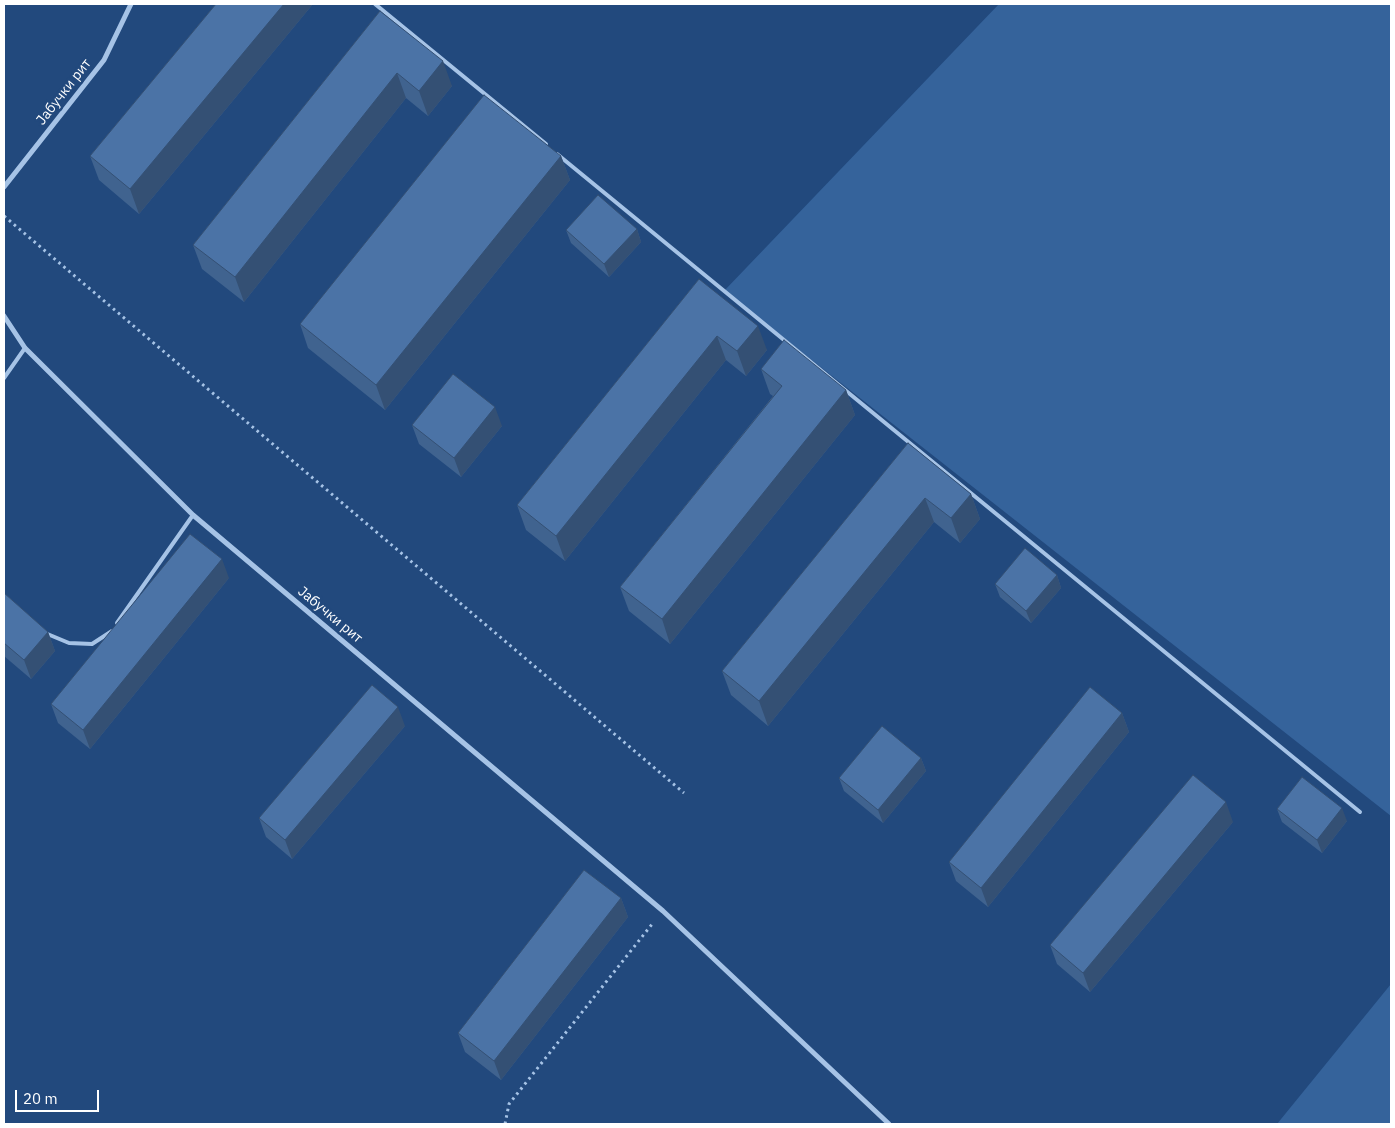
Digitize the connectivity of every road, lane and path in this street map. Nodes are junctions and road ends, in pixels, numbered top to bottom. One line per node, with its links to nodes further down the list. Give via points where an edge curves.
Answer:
1 (131, 4): 3 (street, Јабучки рит, via 104,60)
2 (375, 4): 11 (lane)
3 (4, 187)
4 (4, 216): 10 (path)
5 (4, 316): 6 (street, Јабучки рит)
6 (25, 348): 7 (lane); 8 (street, Јабучки рит)
7 (4, 378)
8 (194, 515): 9 (lane, via 111,632 92,644 69,644); 12 (street, Јабучки рит)
9 (37, 627)
10 (684, 794)
11 (1360, 812)
12 (663, 911): 13 (path, via 509,1104); 14 (street, Јабучки рит)
13 (505, 1124)
14 (889, 1124)

